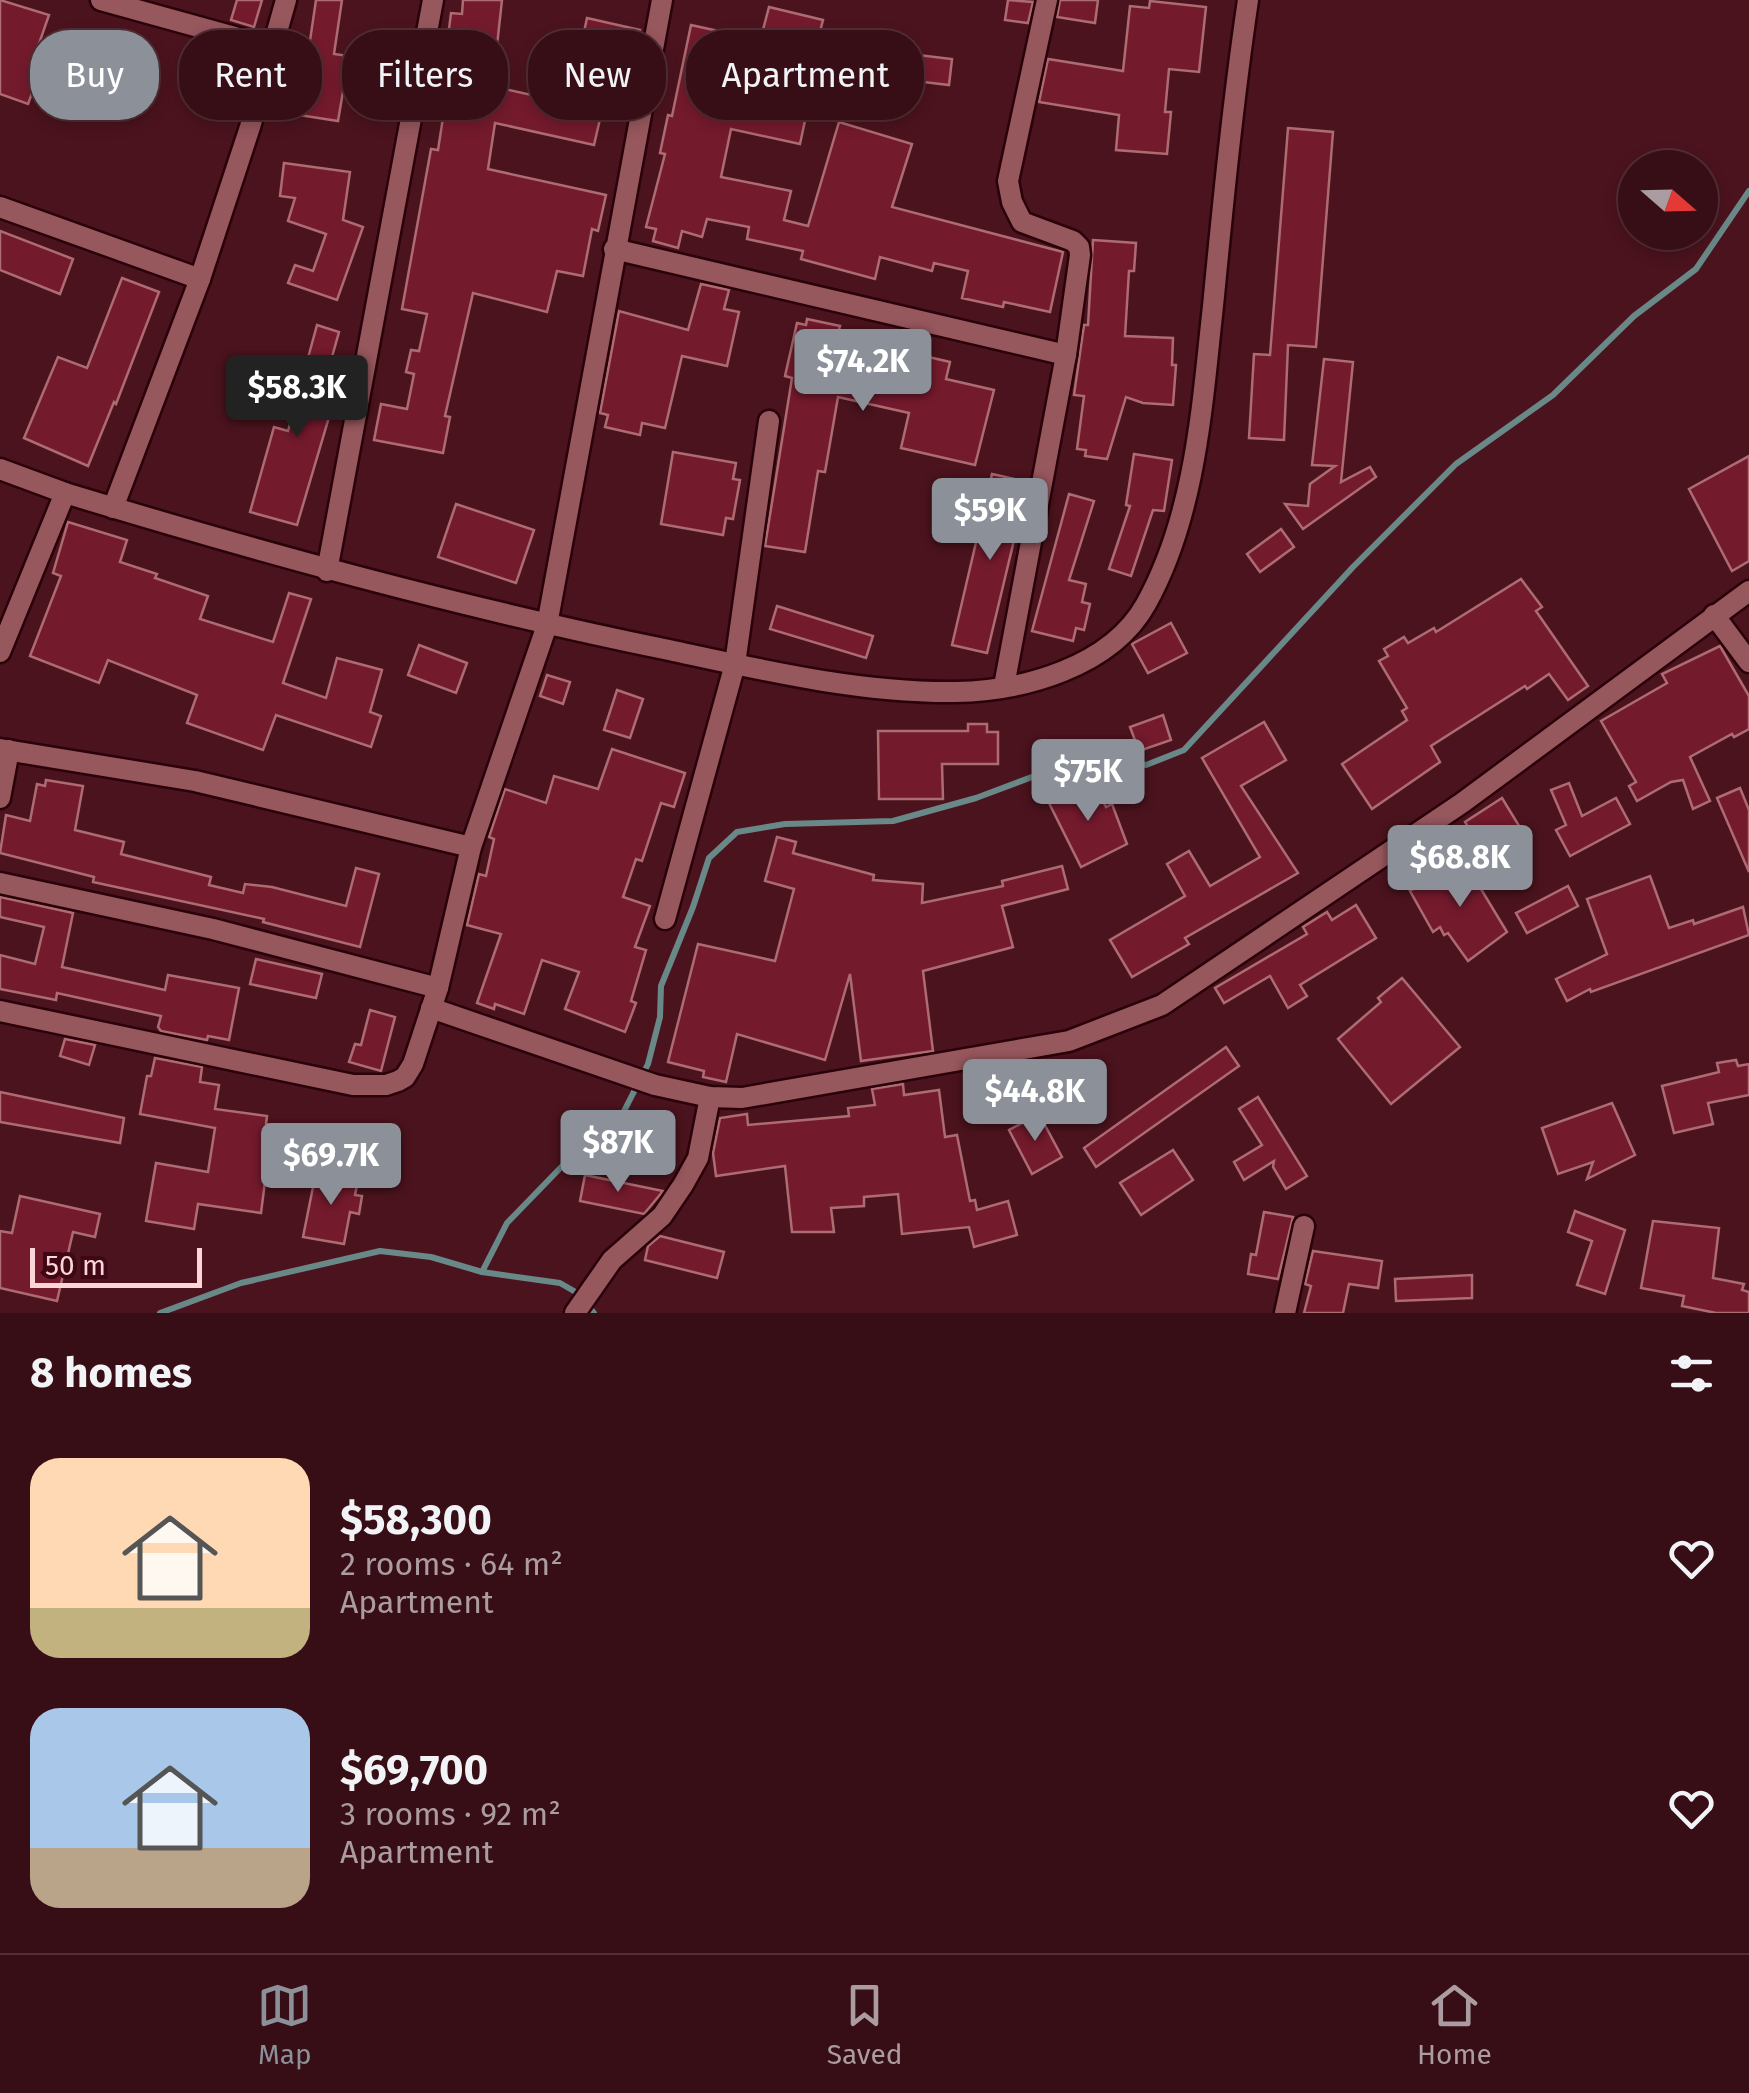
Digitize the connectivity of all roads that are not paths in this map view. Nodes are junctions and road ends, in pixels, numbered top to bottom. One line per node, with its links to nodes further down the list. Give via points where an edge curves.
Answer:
1 (101, 0): 7 (street)
2 (286, 0): 8 (street)
3 (433, 0): 18 (street)
4 (662, 0): 11 (street)
5 (1048, 0): 13 (street, via 1008,181 1022,222 1079,246)
6 (1248, 0): 25 (street, via 1200,430 1158,580 1144,608 1102,653)
7 (210, 30)
8 (276, 30)
9 (252, 120): 12 (street)
10 (0, 208): 12 (street)
11 (614, 249): 13 (street); 21 (street)
12 (200, 279): 17 (street)
13 (1066, 355): 25 (street)
14 (769, 421): 24 (street)
15 (0, 470): 16 (street)
16 (65, 493): 17 (street); 22 (street)
17 (113, 508): 18 (street)
18 (327, 571): 21 (street)
19 (1749, 591): 20 (street)
20 (1714, 615): 23 (street); 33 (street, via 1462,804 1162,1005 1069,1040 742,1098)
21 (546, 625): 24 (street); 28 (street)
22 (0, 652)
23 (1749, 662)
24 (735, 664): 25 (street, via 861,687 957,692); 30 (street)
25 (1004, 686)
26 (5, 750): 27 (street); 28 (street, via 195,781)
27 (0, 798)
28 (471, 847): 31 (street)
29 (0, 883): 31 (street, via 213,929)
30 (665, 919)
31 (434, 998): 32 (street, via 413,1064 405,1077 386,1085 354,1085); 33 (street, via 641,1080)
32 (0, 1011)
33 (710, 1096): 35 (street, via 698,1158 682,1185 662,1216 612,1260)
34 (1304, 1226): 36 (street)
35 (582, 1305)
36 (1284, 1313)

